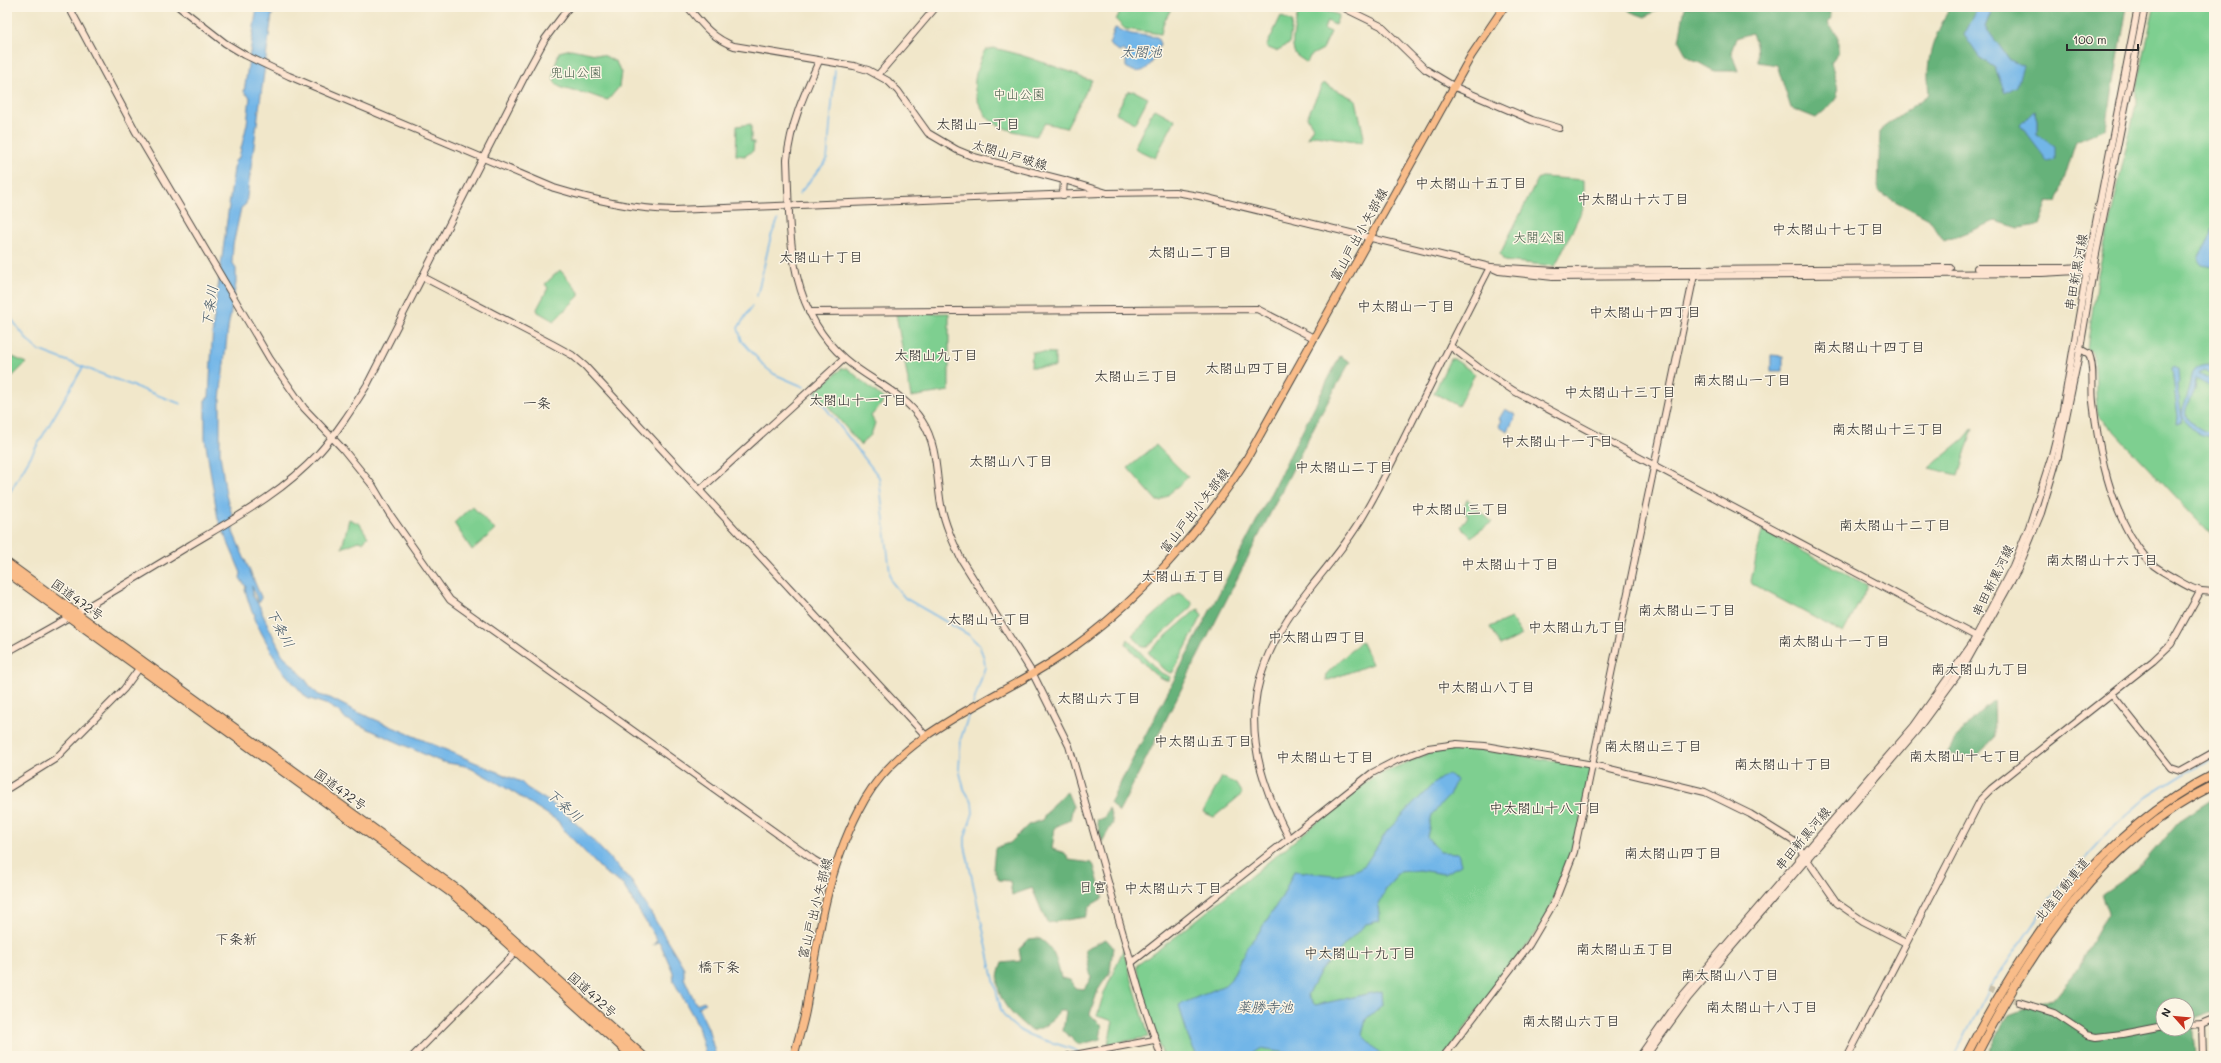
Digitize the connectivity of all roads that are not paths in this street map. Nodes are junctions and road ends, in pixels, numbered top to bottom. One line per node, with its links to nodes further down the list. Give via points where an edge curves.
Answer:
1 (69, 7): 29 (street, via 136,132 237,304 291,390)
2 (179, 7): 14 (street, via 189,17 245,55)
3 (569, 7): 14 (street, via 534,58)
4 (688, 7): 10 (street, 太閤山戸破線, via 710,33 725,43)
5 (936, 7): 11 (street)
6 (1342, 7): 12 (street, via 1380,26 1426,69)
7 (1504, 7): 12 (main road, 富山戸出小矢部線, via 1471,56)
8 (2138, 7): 21 (street, 串田新黒河線)
9 (2146, 7): 21 (street, 串田新黒河線)
10 (819, 61): 11 (street, 太閤山戸破線, via 854,66); 18 (street, via 788,144)
11 (878, 75): 15 (street, 太閤山戸破線, via 898,92 928,133 957,150 974,157)
12 (1455, 87): 13 (street, via 1532,120); 19 (main road, 富山戸出小矢部線)
13 (1559, 128)
14 (482, 157): 18 (street, via 554,188 598,202 645,210); 23 (street)
15 (1064, 180): 16 (street, 太閤山戸破線); 17 (street)
16 (1107, 193): 17 (street); 19 (street, 太閤山戸破線, via 1175,192 1199,196)
17 (1063, 195): 18 (street)
18 (789, 206): 24 (street, via 795,273)
19 (1370, 238): 20 (street, 太閤山戸破線); 25 (main road, 富山戸出小矢部線)
20 (1490, 267): 21 (street, via 1536,271); 22 (street, via 1499,271 1553,277); 26 (street)
21 (2090, 268): 22 (street); 27 (street, 串田新黒河線); 38 (street, 串田新黒河線, via 2052,455 2016,560)
22 (1694, 275): 30 (street)
23 (422, 277): 29 (street, via 367,385); 31 (street, via 572,355)
24 (809, 312): 25 (street, via 1257,309); 28 (street, via 819,331)
25 (1314, 338): 41 (main road, 富山戸出小矢部線, via 1246,460 1188,539 1162,570 1104,624)
26 (1450, 346): 30 (street, via 1514,392); 49 (street, via 1365,513 1281,628 1264,663 1256,688 1254,740 1258,764 1268,793)
27 (2080, 349): 35 (street, via 2089,354 2092,362 2092,395 2097,441 2113,498 2127,527 2147,560 2161,571); 38 (street, 串田新黒河線, via 2058,456 2040,513 2018,569)
28 (844, 359): 31 (street); 41 (street, via 873,381 907,401 922,420 931,439 941,505 952,541)
29 (332, 437): 36 (street, via 300,472 270,496); 51 (street, via 373,486 452,603)
30 (1655, 466): 38 (street); 45 (street)
31 (700, 490): 43 (street)
32 (7, 563): 36 (highway, 国道472号)
33 (7, 572): 37 (highway, 国道472号)
34 (2214, 591): 35 (street)
35 (2200, 592): 42 (street, via 2171,644)
36 (79, 613): 37 (street); 63 (highway, 国道472号, via 458,890)
37 (71, 618): 39 (street); 40 (highway, 国道472号)
38 (1978, 638): 50 (street, 串田新黒河線, via 1914,726)
39 (7, 652)
40 (140, 667): 48 (street, via 124,689 55,759); 53 (highway, 国道472号, via 435,881)
41 (1033, 674): 43 (main road, 富山戸出小矢部線); 54 (street, via 1069,746)
42 (2112, 694): 44 (street, via 2171,768 2180,771); 52 (street, via 1986,793 1977,805)
43 (926, 736): 51 (main road, 富山戸出小矢部線, via 892,765 873,787 846,837)
44 (2214, 752)
45 (1593, 765): 49 (street, via 1484,746 1458,744 1428,748 1396,760 1372,773); 50 (street, via 1705,792 1750,814 1795,842); 67 (street, via 1574,852 1555,901 1529,945)
46 (2214, 774): 71 (highway, 北陸自動車道, via 2178,794 2142,819 2085,875 2017,967)
47 (2214, 785): 72 (highway, 北陸自動車道, via 2147,828 2093,880 2057,924 2025,971)
48 (7, 789)
49 (1289, 838): 54 (street)
50 (1805, 856): 52 (street, via 1837,903 1863,921); 68 (street, 串田新黒河線, via 1683,994); 69 (street, 串田新黒河線, via 1688,998)
51 (833, 871): 64 (main road, 富山戸出小矢部線)
52 (1906, 943): 70 (street)
53 (517, 951): 61 (street); 62 (highway, 国道472号)
54 (1131, 963): 60 (street)
55 (2019, 1002): 59 (street, via 2054,1012 2087,1035 2096,1037)
56 (2214, 1019): 58 (street)
57 (2195, 1024): 58 (street)
58 (2202, 1024): 73 (street)
59 (2155, 1028)
60 (1154, 1040): 65 (street); 66 (street)
61 (413, 1056)
62 (632, 1056)
63 (643, 1056)
64 (794, 1056)
65 (1069, 1056)
66 (1161, 1056)
67 (1444, 1056)
68 (1640, 1056)
69 (1646, 1056)
70 (1848, 1056)
71 (1966, 1056)
72 (1976, 1056)
73 (2203, 1056)

